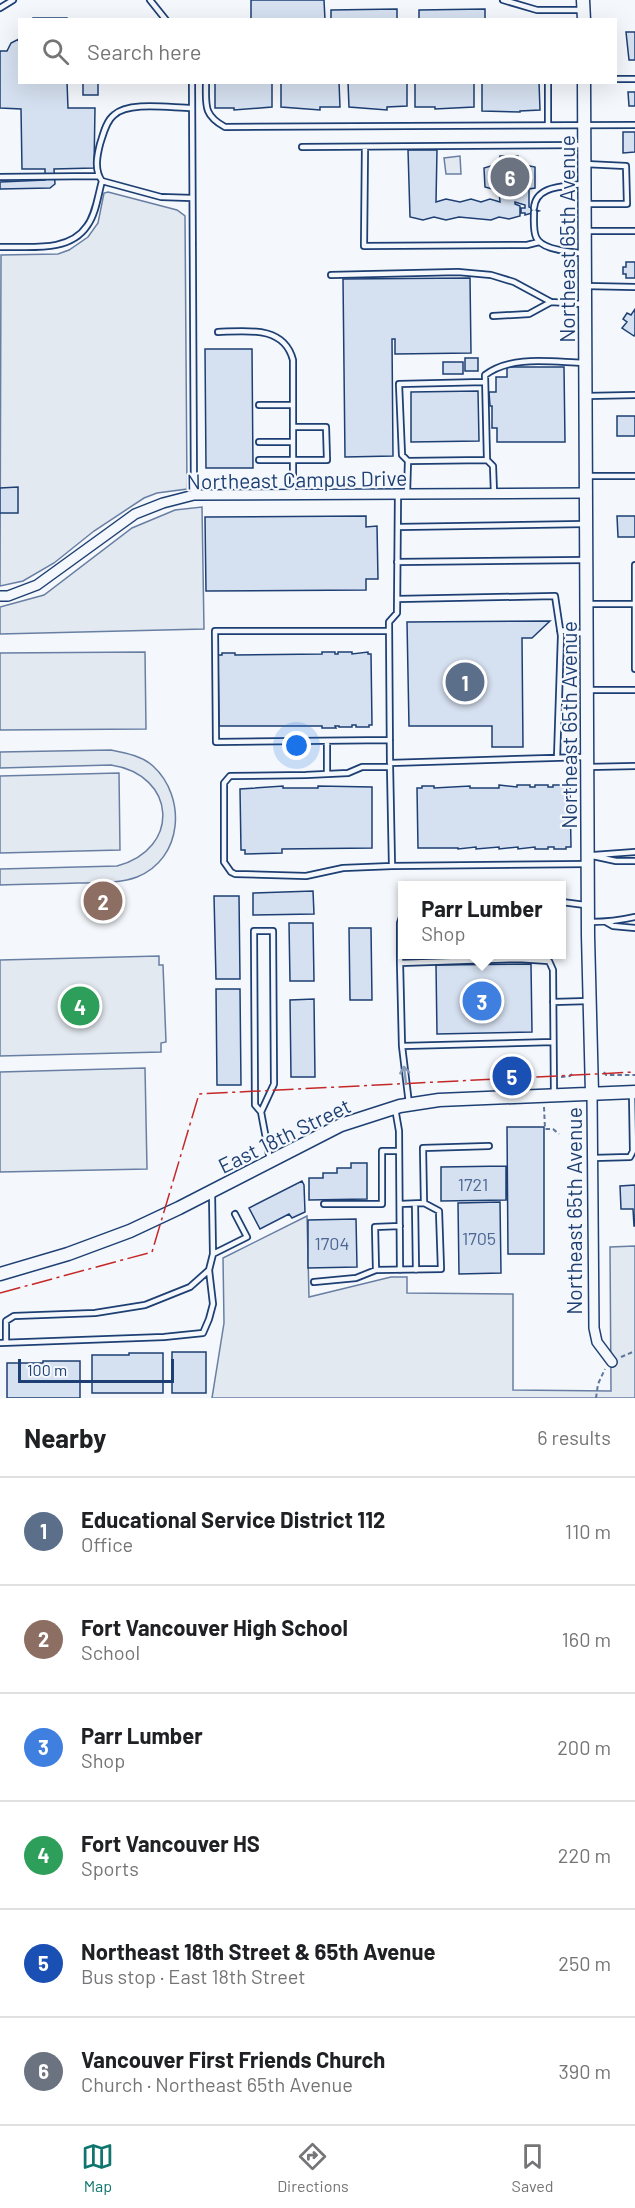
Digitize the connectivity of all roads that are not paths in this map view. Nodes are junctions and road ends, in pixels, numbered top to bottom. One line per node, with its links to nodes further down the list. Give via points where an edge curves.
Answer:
1 (13, 0): 4 (lane)
2 (150, 0): 6 (lane)
3 (503, 0): 5 (lane, via 537,10)
4 (0, 8)
5 (584, 10)
6 (164, 18)
7 (617, 79): 8 (lane)
8 (635, 79)
9 (192, 84): 13 (lane)
10 (206, 84): 16 (lane, via 206,109 213,120 225,127)
11 (548, 84): 16 (lane)
12 (584, 84): 14 (street, Northeast 65th Avenue)
13 (192, 108): 22 (lane, via 125,107 112,116 97,158); 24 (lane)
14 (584, 124): 15 (lane); 16 (lane); 17 (street, Northeast 65th Avenue)
15 (635, 124)
16 (548, 125)
17 (585, 145): 19 (lane); 20 (street, Northeast 65th Avenue)
18 (302, 147): 19 (lane)
19 (365, 147): 30 (lane, via 364,246)
20 (585, 164): 23 (street, Northeast 65th Avenue); 26 (lane, via 626,166)
21 (0, 177): 22 (lane)
22 (100, 179): 24 (lane, via 161,197); 31 (lane, via 88,225 78,236 62,245)
23 (585, 183): 25 (street, Northeast 65th Avenue); 30 (lane, via 544,191 537,197 534,233)
24 (192, 198): 58 (lane)
25 (585, 204): 26 (lane); 28 (street, Northeast 65th Avenue)
26 (627, 204): 27 (lane)
27 (635, 204)
28 (585, 231): 29 (lane); 32 (street, Northeast 65th Avenue)
29 (635, 231)
30 (539, 242): 32 (lane)
31 (0, 248)
32 (585, 254): 34 (street, Northeast 65th Avenue)
33 (331, 275): 36 (lane, via 491,275 514,282)
34 (586, 286): 35 (lane); 37 (street, Northeast 65th Avenue)
35 (635, 287)
36 (551, 302): 37 (lane); 38 (lane, via 529,314)
37 (586, 304): 40 (street, Northeast 65th Avenue)
38 (493, 316)
39 (218, 332): 45 (lane, via 261,330 282,341 293,360)
40 (586, 363): 41 (lane, via 505,363 484,375); 43 (street, Northeast 65th Avenue)
41 (484, 382): 51 (lane); 52 (lane, via 399,384 402,455)
42 (635, 395): 43 (lane)
43 (586, 396): 54 (street, Northeast 65th Avenue)
44 (259, 405): 45 (lane)
45 (293, 405): 46 (lane)
46 (293, 427): 48 (lane); 50 (lane, via 326,427 327,460)
47 (259, 442): 48 (lane)
48 (293, 442): 50 (lane)
49 (259, 460): 50 (lane)
50 (293, 460): 59 (lane)
51 (487, 460): 52 (lane); 57 (lane, via 493,466)
52 (408, 461): 56 (lane)
53 (635, 476): 54 (lane)
54 (587, 477): 55 (street, Northeast 65th Avenue)
55 (587, 493): 57 (street, Northeast Campus Drive); 60 (street, Northeast 65th Avenue)
56 (403, 494): 57 (street, Northeast Campus Drive); 59 (street, Northeast Campus Drive); 61 (lane)
57 (494, 494)
58 (194, 495): 59 (street, Northeast Campus Drive); 65 (street, Northeast Campus Drive, via 135,514 37,585)
59 (293, 495)
60 (587, 524): 61 (lane); 62 (street, Northeast 65th Avenue)
61 (398, 527): 63 (lane)
62 (587, 560): 63 (lane); 67 (street, Northeast 65th Avenue)
63 (397, 562): 66 (lane)
64 (635, 564): 68 (lane)
65 (0, 596)
66 (397, 599): 69 (lane, via 555,596); 70 (lane, via 397,613 389,622)
67 (587, 604): 68 (lane); 71 (street, Northeast 65th Avenue)
68 (635, 604): 72 (lane)
69 (560, 630): 71 (lane); 77 (lane)
70 (389, 631): 75 (lane, via 215,631 216,742); 76 (lane)
71 (587, 634): 73 (street, Northeast 65th Avenue)
72 (635, 669)
73 (588, 690): 74 (lane); 78 (street, Northeast 65th Avenue)
74 (635, 690)
75 (327, 741): 76 (lane); 81 (lane)
76 (390, 741): 79 (lane)
77 (557, 758): 78 (lane); 79 (lane)
78 (588, 762): 80 (lane); 83 (street, Northeast 65th Avenue)
79 (390, 765): 81 (lane); 85 (lane)
80 (635, 766)
81 (327, 774): 85 (lane, via 230,776 224,783 227,868 236,874 306,876 343,868)
82 (635, 852): 83 (lane)
83 (588, 860): 84 (lane); 85 (lane); 87 (street, Northeast 65th Avenue)
84 (635, 861)
85 (392, 866)
86 (566, 903): 87 (lane)
87 (588, 905): 89 (street, Northeast 65th Avenue)
88 (635, 917): 90 (lane)
89 (588, 922): 90 (lane); 96 (street, Northeast 65th Avenue)
90 (606, 922): 91 (lane)
91 (635, 928)
92 (400, 959): 95 (lane)
93 (471, 959): 95 (lane)
94 (544, 959): 97 (lane, via 553,970)
95 (400, 963): 99 (lane)
96 (589, 1001): 97 (lane); 101 (street, Northeast 65th Avenue)
97 (553, 1002): 98 (lane)
98 (553, 1042): 99 (lane); 102 (lane)
99 (402, 1046): 103 (lane, one-way to 99)
100 (634, 1092): 101 (street, East 18th Street); 108 (lane, via 630,1157)
101 (592, 1093): 102 (street, East 18th Street); 108 (street, Northeast 65th Avenue)
102 (549, 1095): 103 (street, East 18th Street)
103 (409, 1104): 104 (street, East 18th Street)
104 (395, 1108): 107 (lane); 109 (street, East 18th Street, via 341,1125)
105 (261, 1112): 105 (lane, via 274,1084 273,931 254,931 255,1105); 109 (lane)
106 (489, 1146): 111 (lane, via 423,1148)
107 (399, 1151): 112 (lane, via 382,1151 382,1204); 113 (lane)
108 (592, 1158): 125 (street, Northeast 65th Avenue, via 594,1328 597,1342)
109 (270, 1160): 110 (street, East 18th Street)
110 (212, 1191): 117 (lane); 122 (street, East 18th Street, via 94,1245)
111 (424, 1203): 114 (lane); 121 (lane, via 440,1211 441,1269)
112 (324, 1204)
113 (400, 1204): 114 (lane); 116 (lane)
114 (415, 1204): 121 (lane)
115 (235, 1215): 117 (lane, via 247,1237)
116 (400, 1226): 119 (lane, via 375,1227); 120 (lane)
117 (213, 1254): 118 (lane)
118 (209, 1270): 124 (lane, via 190,1287 145,1305 95,1313 14,1316 6,1321); 124 (lane, via 213,1304 203,1334)
119 (376, 1270): 120 (lane); 123 (lane, via 356,1278)
120 (400, 1270): 121 (lane)
121 (416, 1270)
122 (0, 1274)
123 (315, 1282)
124 (3, 1342)
125 (612, 1362)

